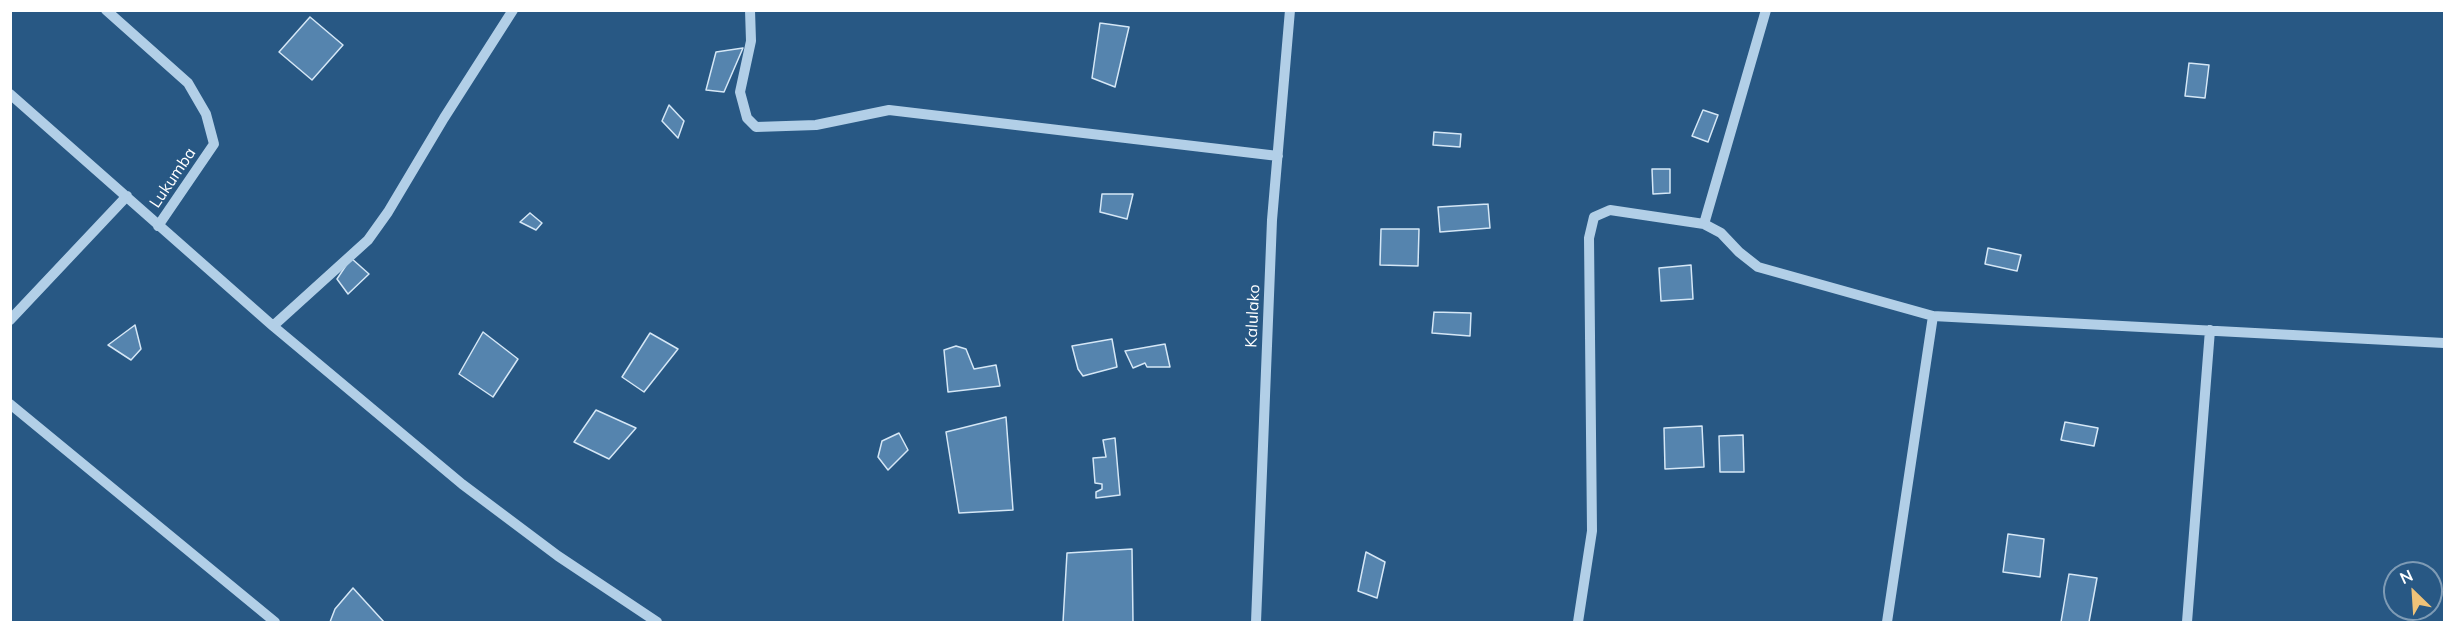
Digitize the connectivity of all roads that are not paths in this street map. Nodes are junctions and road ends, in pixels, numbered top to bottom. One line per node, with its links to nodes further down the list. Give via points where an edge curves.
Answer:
1 (106, 10): 10 (street, Lukumba, via 188,83 206,114 214,144)
2 (513, 10): 13 (street, via 368,240)
3 (750, 10): 7 (street, via 751,41 740,92 747,118 756,127 816,125 889,110)
4 (1290, 10): 7 (street, Kalulako)
5 (1766, 10): 9 (street)
6 (10, 94): 8 (street)
7 (1278, 156): 19 (street, Kalulako)
8 (127, 196): 10 (street); 12 (street)
9 (1704, 224): 11 (street, via 1721,233 1758,267); 20 (street, via 1610,210 1594,217 1588,266 1592,531)
10 (158, 226): 13 (street)
11 (1933, 315): 14 (street); 21 (street)
12 (10, 320)
13 (273, 326): 18 (street, via 462,484 558,556)
14 (2211, 330): 15 (street); 22 (street)
15 (2445, 343)
16 (10, 404): 17 (street)
17 (275, 622)
18 (657, 622)
19 (1256, 622)
20 (1578, 622)
21 (1887, 622)
22 (2187, 622)

